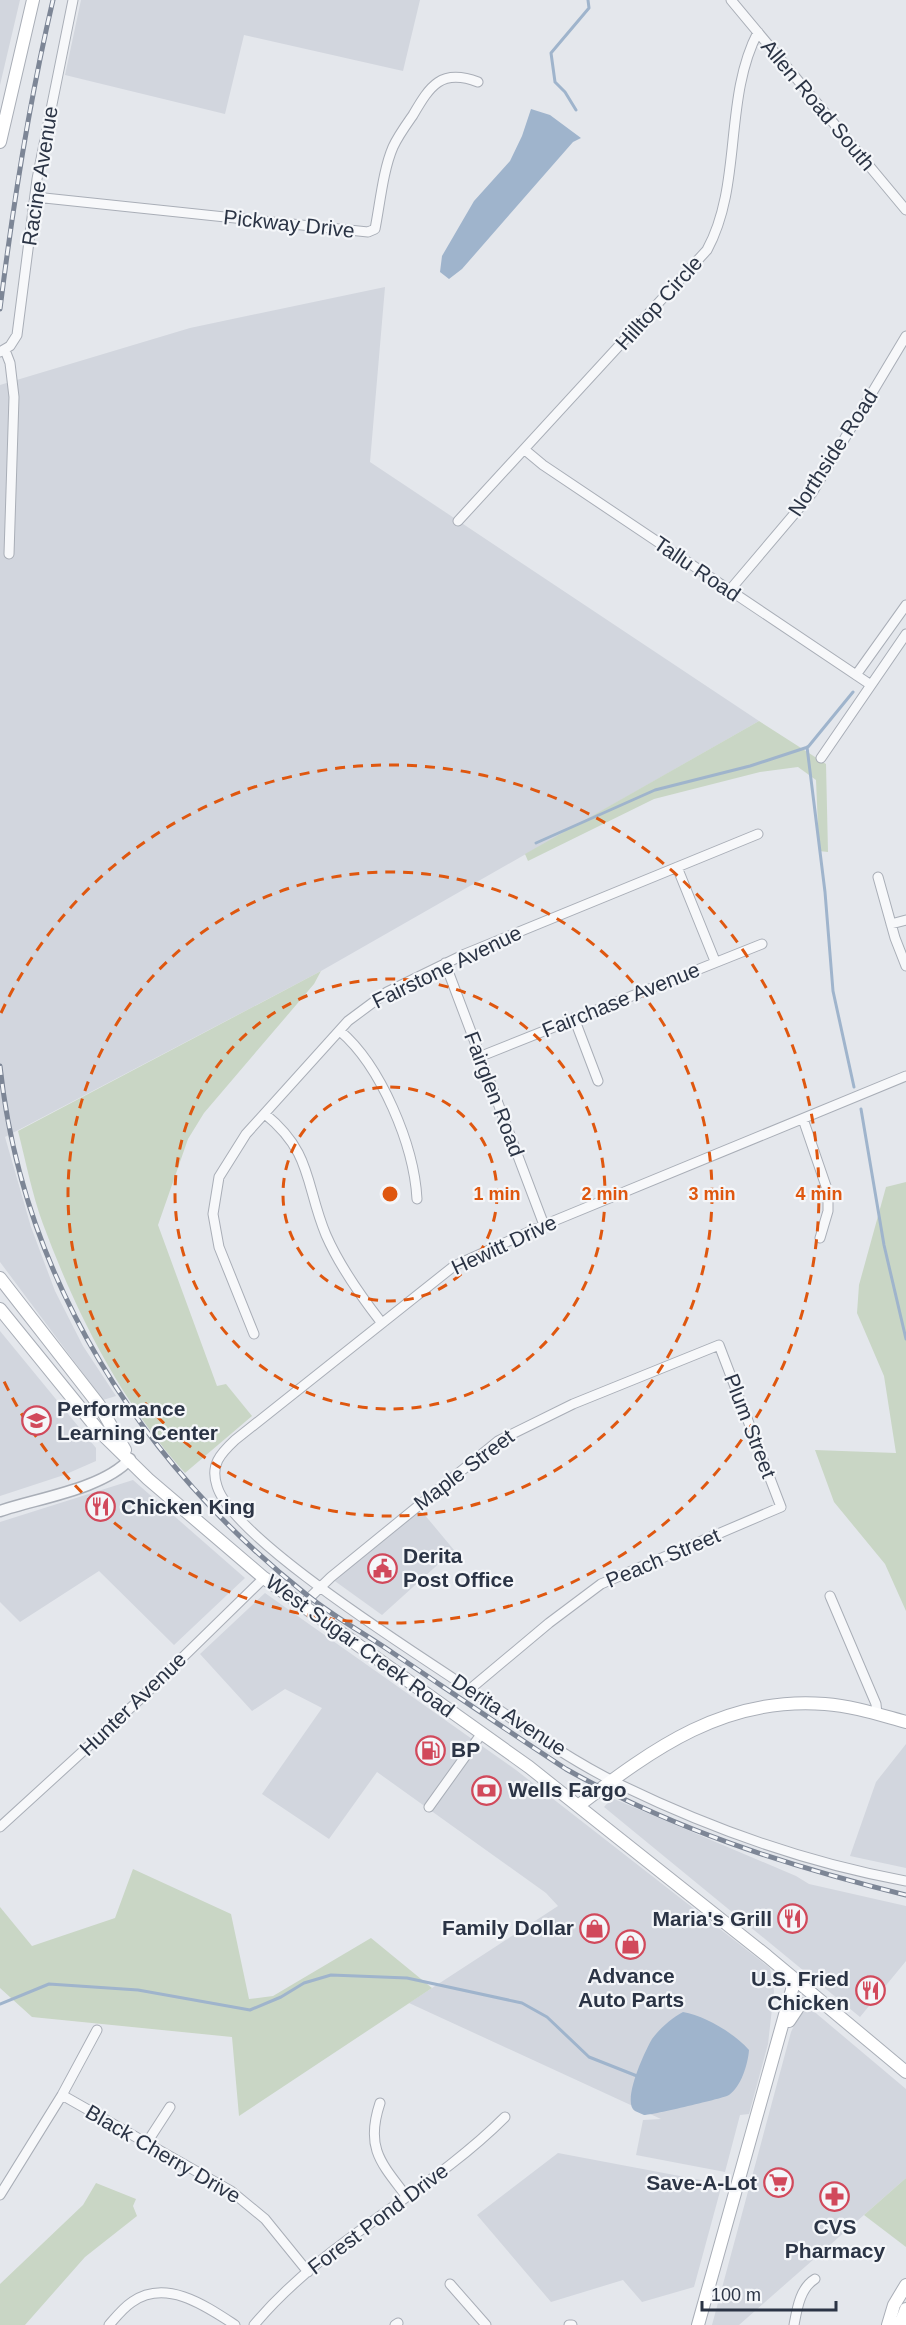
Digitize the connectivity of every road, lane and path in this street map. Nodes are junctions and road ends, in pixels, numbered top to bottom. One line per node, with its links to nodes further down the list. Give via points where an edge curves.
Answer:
1 (33, 0): 6 (main road)
2 (73, 0): 8 (street, Racine Avenue)
3 (731, 0): 4 (street, Allen Road South)
4 (758, 32): 9 (street, Allen Road South); 12 (street, Hilltop Circle, via 746,57 723,205 711,242 699,260)
5 (478, 82): 8 (street, Pickway Drive, via 452,77 429,89 393,148 375,229 368,232)
6 (4, 106): 7 (main road)
7 (0, 142)
8 (35, 197): 11 (street, Racine Avenue, via 16,334)
9 (906, 210)
10 (906, 336): 15 (street, Northside Road, via 812,493)
11 (2, 351): 14 (street, Racine Avenue, via 10,363 14,397)
12 (525, 450): 13 (street, Hilltop Circle); 15 (street, Tallu Road)
13 (458, 521)
14 (9, 554)
15 (729, 591): 18 (street, Tallu Road)
16 (906, 605): 18 (street)
17 (906, 634): 19 (street)
18 (856, 675): 19 (street, Tallu Road)
19 (871, 685): 20 (street)
20 (821, 758)
21 (758, 834): 22 (street, Fairstone Avenue)
22 (677, 867): 27 (street); 28 (street, Fairstone Avenue)
23 (878, 877): 25 (street)
24 (906, 920): 25 (street)
25 (891, 924): 29 (street)
26 (762, 944): 27 (street, Fairchase Avenue)
27 (715, 961): 30 (street, Fairchase Avenue)
28 (445, 963): 31 (street, Fairstone Avenue, via 374,1000); 32 (street, Fairglen Road)
29 (906, 966)
30 (574, 1018): 32 (street, Fairchase Avenue); 34 (street)
31 (340, 1031): 35 (street, Fairstone Avenue); 37 (street, via 358,1048 380,1080 415,1173)
32 (479, 1057): 38 (street, Fairglen Road)
33 (906, 1076): 36 (street, Hewitt Drive)
34 (598, 1081)
35 (265, 1114): 44 (street, via 278,1124 298,1151 309,1174 327,1238 351,1281); 45 (street, Fairstone Avenue, via 225,1164 213,1214 222,1255)
36 (803, 1119): 38 (street, Hewitt Drive); 39 (street, via 828,1192 828,1210)
37 (417, 1199)
38 (544, 1225): 44 (street, Hewitt Drive, via 454,1266)
39 (820, 1238)
40 (0, 1278): 42 (main road, West Sugar Creek Road)
41 (0, 1301): 42 (main road, via 11,1311)
42 (24, 1308): 47 (main road, West Sugar Creek Road, via 99,1405)
43 (0, 1309): 47 (main road, West Sugar Creek Road, via 83,1413)
44 (381, 1322): 48 (street, Hewitt Drive, via 235,1440)
45 (254, 1334)
46 (719, 1345): 49 (street, Plum Street); 52 (street, Maple Street, via 562,1408 498,1441)
47 (130, 1459): 50 (street, via 121,1469 87,1485); 51 (main road, West Sugar Creek Road, via 148,1479)
48 (215, 1463): 52 (street, Derita Avenue, via 217,1487 228,1506)
49 (781, 1507): 55 (street, Peach Street, via 601,1584)
50 (0, 1511)
51 (264, 1578): 54 (main road, West Sugar Creek Road); 62 (street, Hunter Avenue)
52 (320, 1586): 54 (street, Maple Street); 55 (street, Derita Avenue)
53 (830, 1596): 56 (street)
54 (301, 1606): 58 (main road, West Sugar Creek Road)
55 (470, 1690): 59 (street, Derita Avenue)
56 (877, 1714): 57 (main road); 59 (main road, via 801,1703 738,1711 690,1730)
57 (906, 1722)
58 (482, 1733): 60 (main road, West Sugar Creek Road); 61 (street)
59 (612, 1781): 60 (main road); 63 (street, Derita Avenue, via 769,1848)
60 (578, 1806): 64 (main road, West Sugar Creek Road)
61 (429, 1807)
62 (0, 1827)
63 (906, 1881)
64 (795, 1979): 65 (main road, West Sugar Creek Road); 71 (main road)
65 (825, 2004): 67 (main road, West Sugar Creek Road); 71 (main road, via 807,2002 789,2019 768,2102)
66 (97, 2030): 68 (street)
67 (906, 2072)
68 (62, 2096): 73 (street, Black Cherry Drive); 74 (street)
69 (380, 2103): 75 (street, via 373,2131 376,2152)
70 (170, 2107): 73 (street)
71 (760, 2108): 85 (main road)
72 (505, 2117): 75 (street, Forest Pond Drive)
73 (146, 2144): 76 (street, Black Cherry Drive, via 249,2205)
74 (0, 2195)
75 (407, 2197): 76 (street, Forest Pond Drive)
76 (308, 2272): 83 (street, Forest Pond Drive)
77 (815, 2279): 86 (street, via 801,2296)
78 (450, 2284): 84 (street)
79 (906, 2285): 87 (main road)
80 (906, 2309): 88 (main road)
81 (109, 2325): 82 (street, via 132,2301 166,2293 190,2299)
82 (235, 2325)
83 (254, 2325)
84 (486, 2325)
85 (698, 2325)
86 (794, 2325)
87 (888, 2325)
88 (900, 2325)

